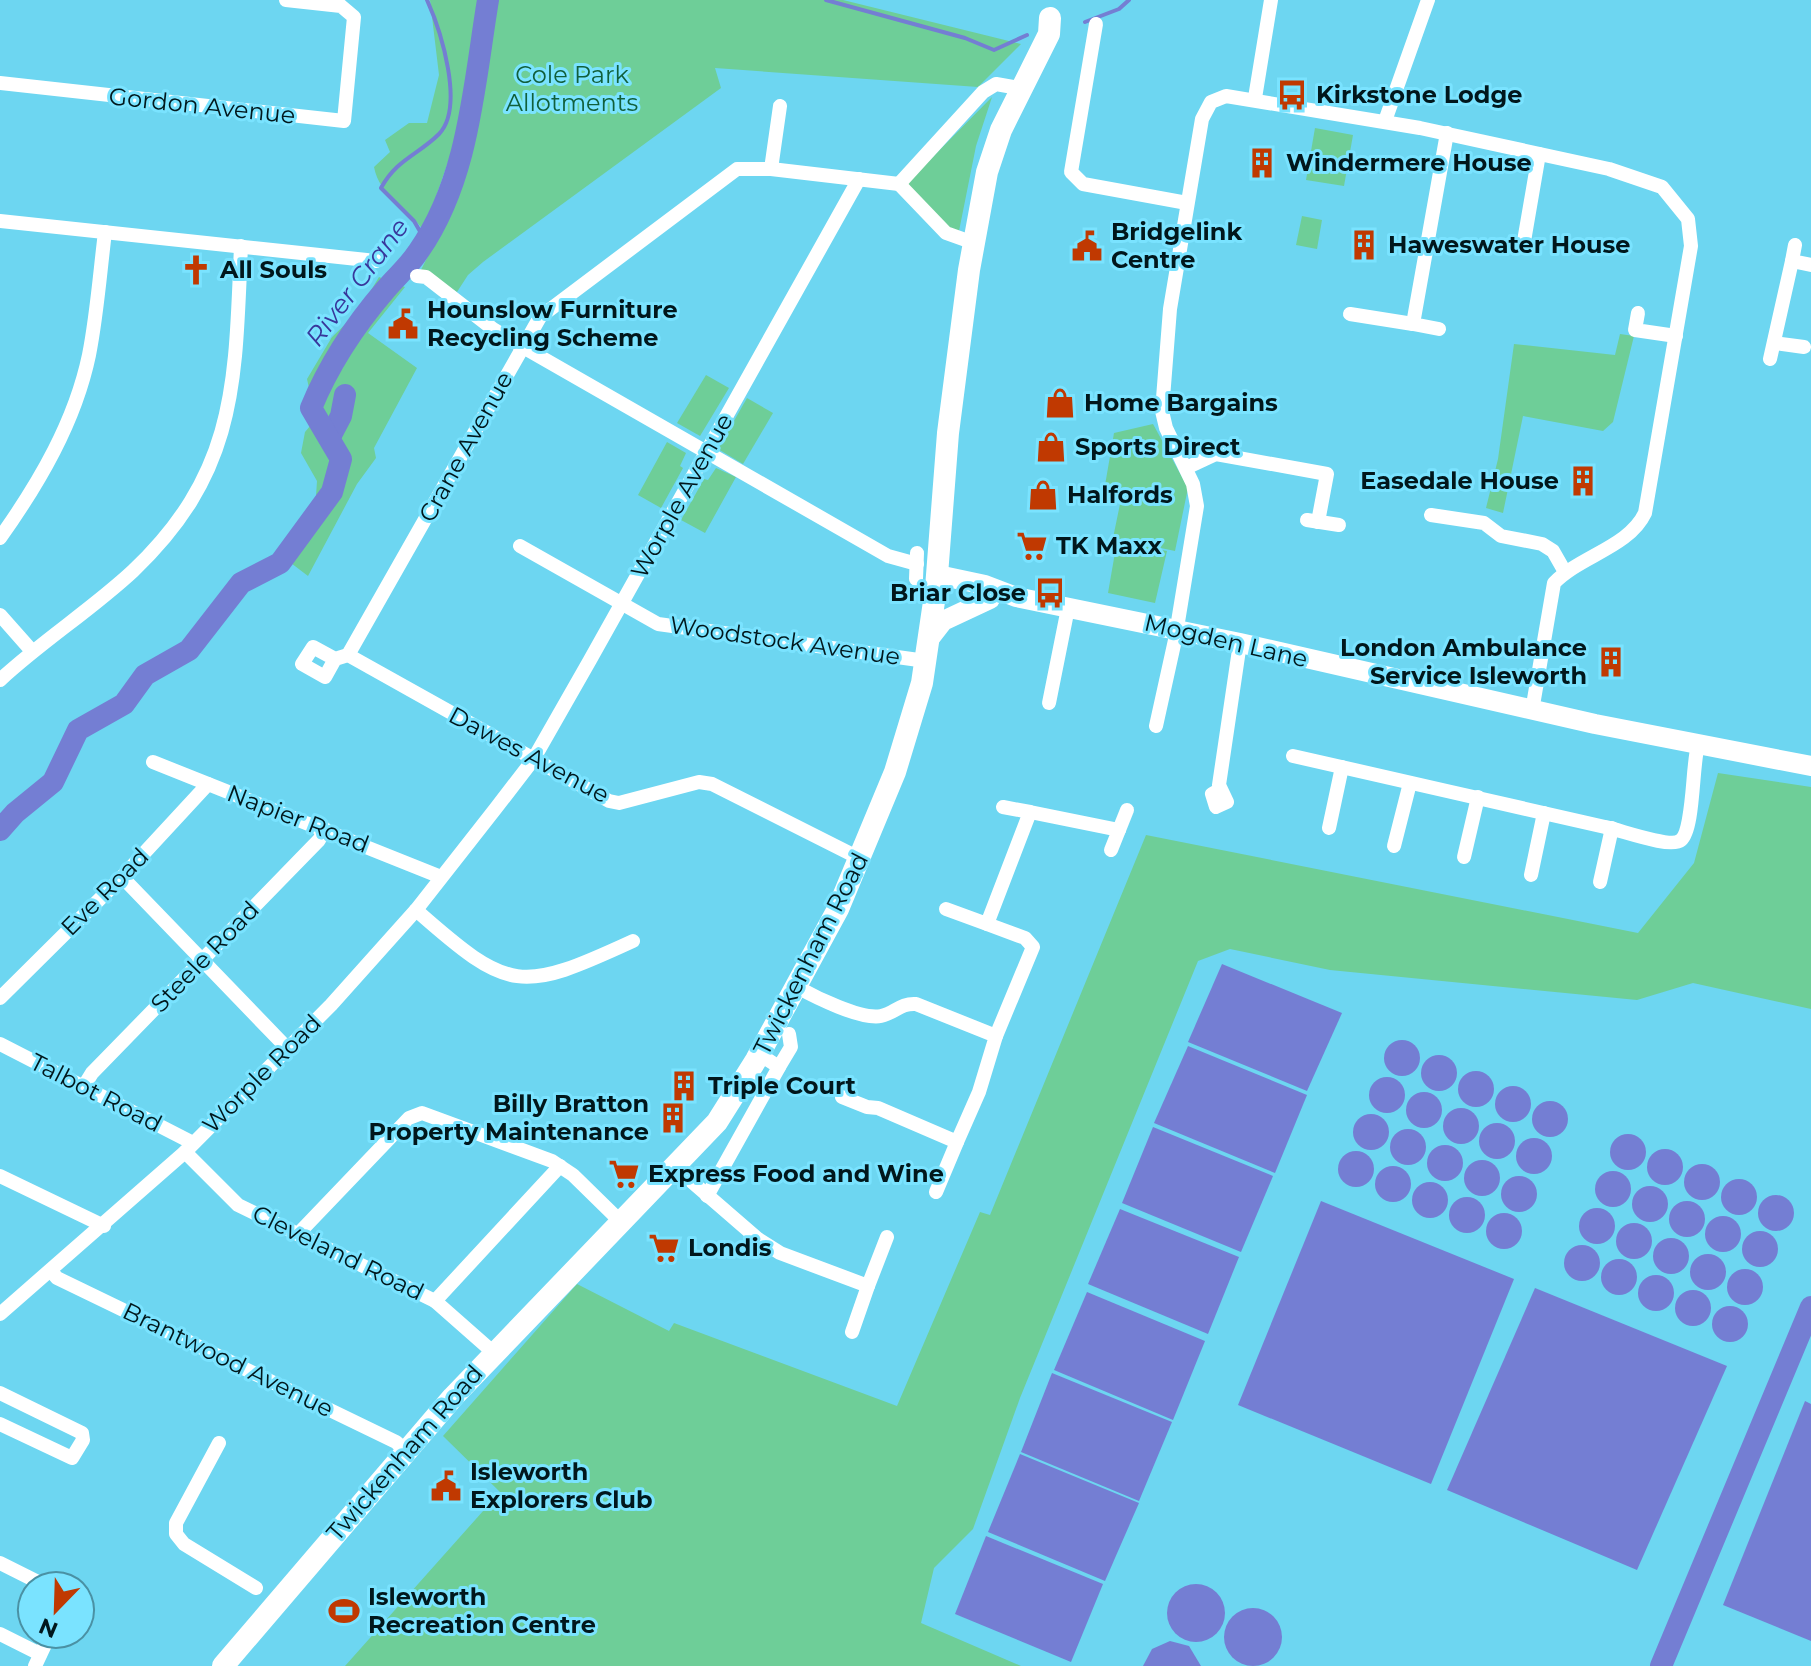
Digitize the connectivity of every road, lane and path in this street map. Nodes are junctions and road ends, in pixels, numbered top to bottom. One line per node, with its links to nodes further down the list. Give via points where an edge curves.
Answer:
1 (286, 0): 6 (street, Gordon Avenue, via 341,6 354,17 344,121)
2 (1271, 0): 8 (street)
3 (1428, 0): 10 (street)
4 (1054, 9): 7 (main road, Twickenham Road); 11 (main road, Twickenham Road, via 1048,37)
5 (1096, 24): 17 (street, via 1074,178)
6 (0, 83)
7 (1013, 87): 11 (main road, Twickenham Road, via 1001,115); 16 (street, via 996,84 983,92)
8 (1255, 98): 10 (street); 17 (street, via 1226,96 1211,102 1202,119)
9 (780, 106): 14 (street)
10 (1385, 121): 12 (street)
11 (1001, 130): 20 (main road, Twickenham Road)
12 (1447, 133): 13 (street); 30 (street)
13 (1539, 154): 23 (street); 32 (street, via 1609,169 1662,187 1676,200 1688,219 1691,246)
14 (771, 169): 15 (street, Crane Avenue); 34 (street, Crane Avenue, via 737,169 545,312)
15 (859, 179): 16 (street, Crane Avenue); 37 (street, Worple Avenue)
16 (899, 184): 20 (street, via 941,229)
17 (1187, 203): 38 (street, via 1170,309 1162,411)
18 (0, 221): 19 (street)
19 (105, 232): 22 (street); 41 (street, via 88,356 67,425)
20 (974, 243): 43 (main road, Twickenham Road)
21 (1795, 245): 25 (street)
22 (241, 246): 24 (street); 53 (street, via 230,404 214,461 181,521 131,573)
23 (1523, 247)
24 (376, 261)
25 (1792, 261): 26 (street); 33 (street)
26 (1811, 265)
27 (417, 276): 34 (street, via 426,277)
28 (1638, 313): 32 (street, via 1635,330)
29 (1350, 314): 30 (street)
30 (1413, 324): 31 (street)
31 (1439, 329)
32 (1676, 336): 44 (street, via 1638,528)
33 (1774, 343): 35 (street); 36 (street)
34 (523, 347): 37 (street); 54 (street, Crane Avenue)
35 (1804, 347)
36 (1770, 359)
37 (707, 452): 43 (street); 47 (street, Worple Avenue)
38 (1186, 468): 40 (street, via 1216,454 1327,474 1313,521); 50 (street, via 1197,506)
39 (1431, 515): 44 (street, via 1484,523 1501,536 1542,544 1553,551)
40 (1339, 525)
41 (0, 538)
42 (520, 546): 47 (street, Woodstock Avenue)
43 (925, 572): 45 (street, Mogden Lane); 46 (street, Mogden Lane); 51 (main road, Twickenham Road)
44 (1565, 572): 58 (street, via 1554,583)
45 (1016, 597): 46 (street, Mogden Lane); 48 (street, Mogden Lane)
46 (990, 599): 51 (street, Mogden Lane, via 943,621)
47 (622, 604): 55 (street, Woodstock Avenue, via 658,624); 62 (street, Worple Avenue)
48 (1068, 608): 50 (street, Mogden Lane); 57 (street)
49 (0, 615): 53 (street)
50 (1175, 629): 52 (street, Mogden Lane); 59 (street)
51 (929, 639): 55 (main road, Twickenham Road)
52 (1240, 643): 58 (street, Mogden Lane); 68 (street)
53 (31, 650): 56 (street)
54 (342, 657): 62 (street, Dawes Avenue)
55 (926, 661): 82 (main road, Twickenham Road, via 895,772)
56 (0, 680)
57 (1049, 703)
58 (1532, 711): 60 (street, Mogden Lane)
59 (1156, 726)
60 (1698, 745): 64 (street, Mogden Lane); 76 (street, via 1688,830 1681,841 1668,845)
61 (1293, 756): 65 (street)
62 (533, 760): 71 (street, Worple Avenue); 82 (street, Dawes Avenue, via 619,803 699,782 712,784)
63 (153, 762): 67 (street, Napier Road)
64 (1811, 766)
65 (1342, 767): 66 (street); 75 (street)
66 (1410, 783): 69 (street); 79 (street)
67 (208, 784): 77 (street, Napier Road); 84 (street, Eve Road)
68 (1219, 790)
69 (1478, 797): 74 (street); 81 (street)
70 (1003, 807): 73 (street)
71 (496, 808): 85 (street, Worple Road)
72 (1127, 810): 78 (street)
73 (1030, 812): 78 (street); 89 (street)
74 (1544, 813): 76 (street); 83 (street)
75 (1329, 828)
76 (1612, 828): 86 (street)
77 (325, 829): 85 (street, Napier Road); 91 (street, Steele Road)
78 (1119, 830): 80 (street)
79 (1394, 846)
80 (1111, 850)
81 (1464, 857)
82 (861, 859): 92 (main road, Twickenham Road)
83 (1531, 875)
84 (122, 877): 91 (street); 93 (street, Eve Road)
85 (441, 877): 88 (street, Worple Road)
86 (1600, 882)
87 (946, 909): 89 (street)
88 (416, 910): 90 (street, via 471,958 506,975 542,977 567,971); 97 (street, Worple Road)
89 (987, 924): 95 (street, via 1025,938 1033,947)
90 (633, 941)
91 (202, 960): 97 (street); 100 (street, Steele Road)
92 (797, 987): 95 (street, via 868,1015 882,1016 903,1003 916,1004); 98 (main road, Twickenham Road)
93 (0, 998)
94 (789, 1034): 99 (street, via 791,1047)
95 (996, 1036): 102 (street)
96 (0, 1044): 100 (street, Talbot Road)
97 (287, 1048): 103 (street, Worple Road)
98 (759, 1054): 99 (street); 105 (main road, Twickenham Road, via 727,1107)
99 (779, 1067): 108 (street)
100 (84, 1086): 103 (street, Talbot Road)
101 (842, 1097): 102 (street)
102 (957, 1142): 107 (street)
103 (189, 1147): 110 (street, Worple Road); 111 (street, Cleveland Road, via 238,1205)
104 (560, 1166): 109 (street); 111 (street, via 422,1113 409,1118); 115 (street)
105 (676, 1168): 108 (street); 109 (main road, Twickenham Road)
106 (0, 1176): 110 (street)
107 (936, 1192)
108 (707, 1196): 114 (street, via 780,1253)
109 (621, 1222): 118 (main road, Twickenham Road)
110 (104, 1226): 113 (street, Worple Road)
111 (298, 1234): 115 (street, Cleveland Road)
112 (887, 1237): 114 (street)
113 (51, 1271): 116 (street, Worple Road); 122 (street, Brantwood Avenue)
114 (868, 1286): 117 (street)
115 (435, 1301): 118 (street, Cleveland Road)
116 (0, 1314)
117 (852, 1332)
118 (494, 1353): 122 (main road, Twickenham Road)
119 (0, 1393): 120 (street, via 82,1433 83,1440 72,1458)
120 (0, 1424)
121 (219, 1443): 123 (street, via 176,1523 176,1534)
122 (405, 1450): 126 (main road, Twickenham Road)
123 (256, 1588)
124 (0, 1634): 125 (street)
125 (38, 1660)
126 (223, 1666)

